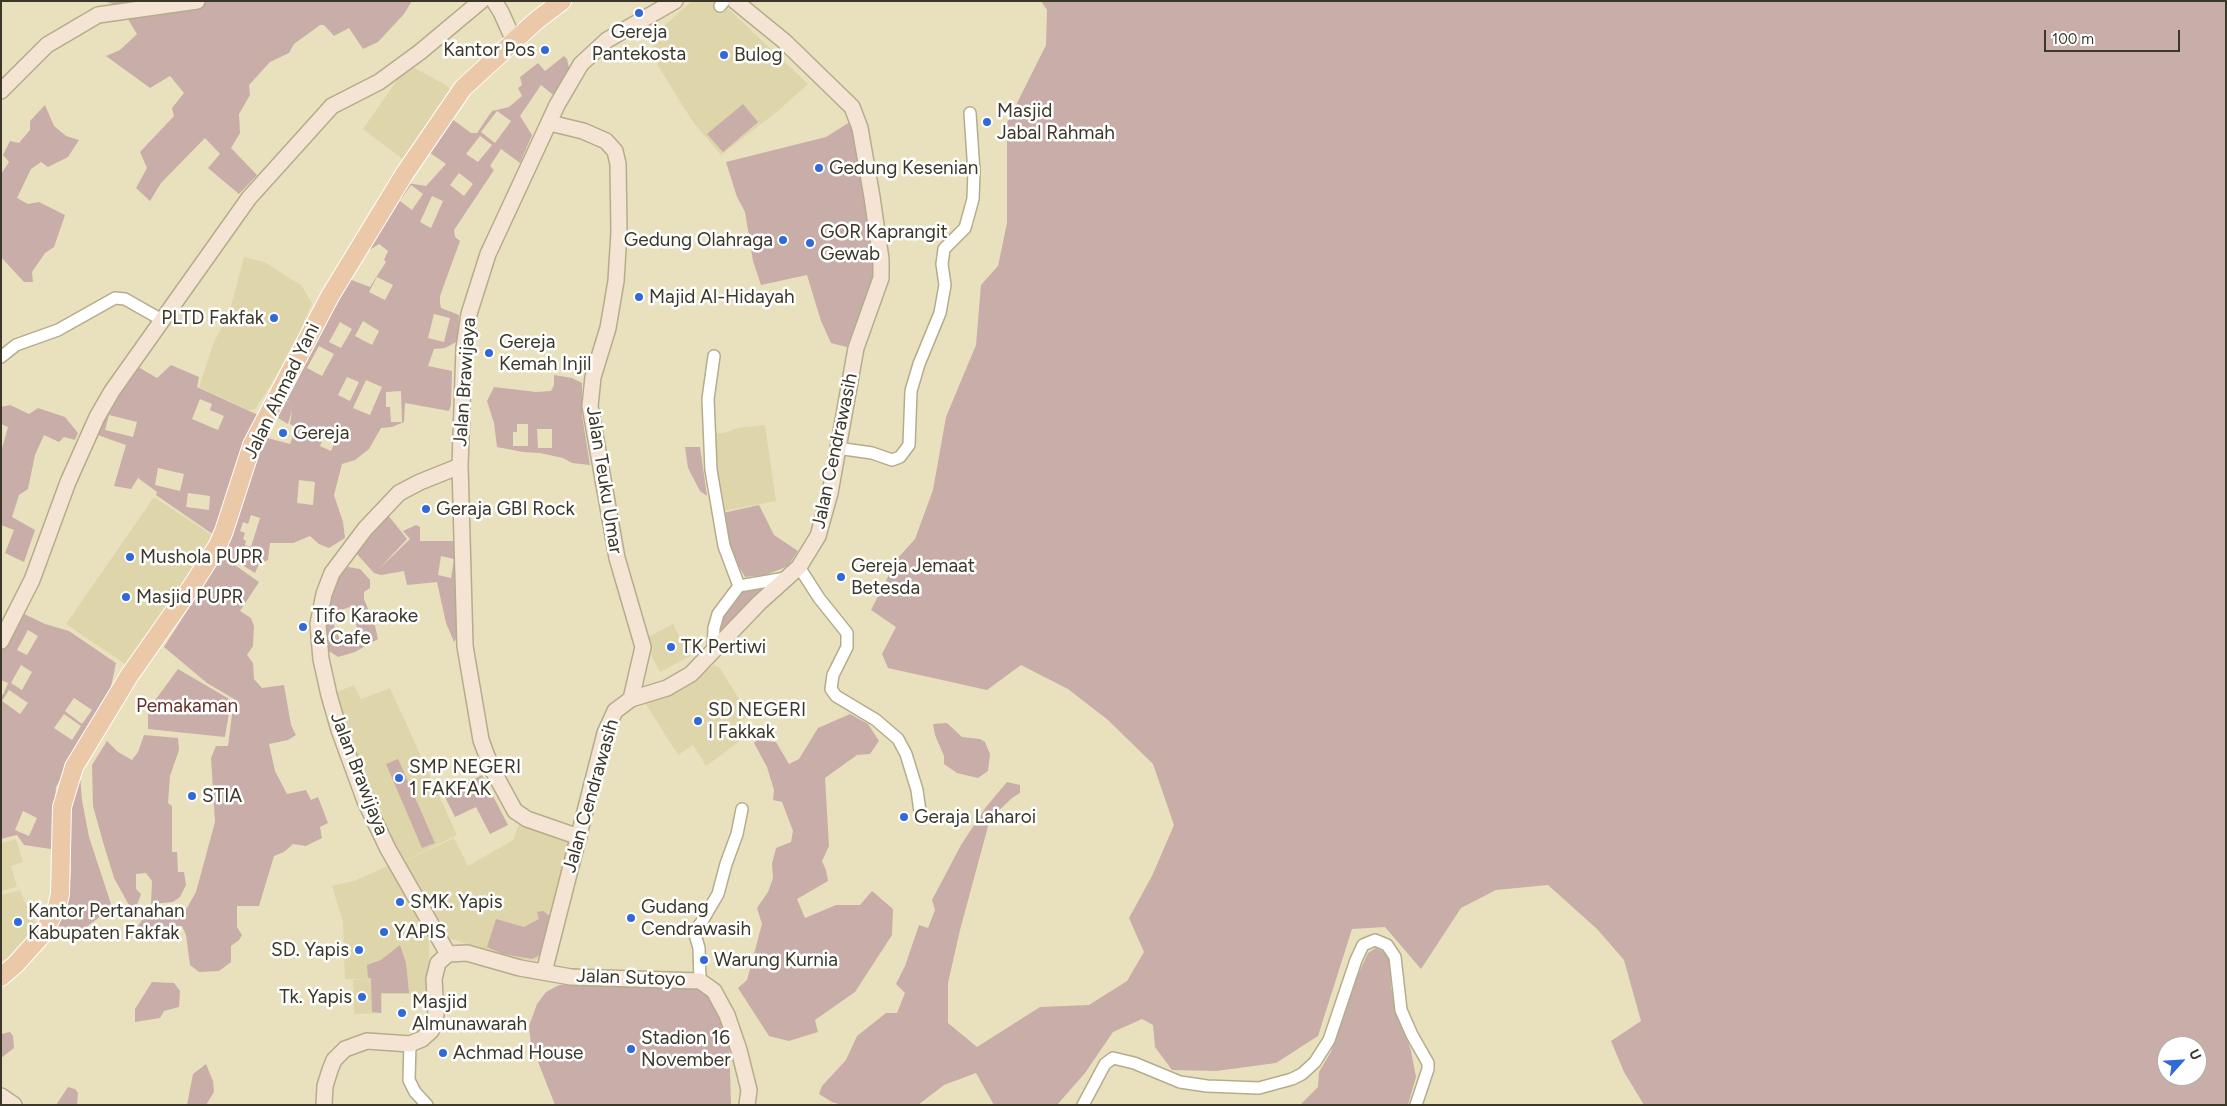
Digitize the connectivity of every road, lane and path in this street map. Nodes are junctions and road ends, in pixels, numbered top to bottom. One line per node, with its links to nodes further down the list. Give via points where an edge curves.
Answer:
1 (197, 1): 8 (main road, via 98,15 47,45)
2 (481, 1): 11 (main road, via 380,82 350,96 324,114 249,198)
3 (494, 1): 7 (main road)
4 (562, 1): 7 (main road, Jalan Ahmad Yani)
5 (675, 1): 10 (main road, Jalan Brawijaya, via 594,50 581,64)
6 (735, 1): 14 (main road, Jalan Cendrawasih, via 784,41 848,101 860,128 882,272 856,348)
7 (514, 41): 27 (main road, Jalan Ahmad Yani, via 468,82 447,110 318,316 252,445 218,545 129,676 74,767 62,807 57,907 42,935)
8 (1, 91)
9 (970, 113): 14 (street, via 973,198 965,228 944,250 945,285 940,314 911,391 909,445 900,457 892,460 872,452)
10 (550, 123): 15 (main road, Jalan Brawijaya, via 488,254 469,314); 21 (main road, Jalan Teuku Umar, via 582,131 606,142 615,151 618,164 616,281 608,328 593,377 590,406 617,558 644,647)
11 (162, 320): 13 (street, via 125,299 115,298 58,330 10,347); 19 (main road, via 97,417 68,482 32,580)
12 (714, 356): 18 (street, via 708,399 711,470 724,546)
13 (1, 357)
14 (837, 448): 16 (main road, Jalan Cendrawasih, via 825,518)
15 (460, 466): 24 (main road, via 465,646 484,751 515,811 527,819); 25 (main road, Jalan Brawijaya, via 399,494 365,529 332,573 318,624 329,695 361,792 388,849)
16 (799, 567): 17 (main road, Jalan Cendrawasih); 23 (street, via 847,633 847,647 833,675 831,689 836,696 870,716 898,738 915,783)
17 (786, 578): 18 (street); 20 (main road, Jalan Cendrawasih)
18 (739, 586): 20 (street, via 718,614)
19 (1, 641)
20 (713, 651): 21 (main road, Jalan Cendrawasih, via 679,683)
21 (630, 698): 24 (main road, Jalan Cendrawasih, via 615,711 605,733)
22 (742, 808): 28 (street, via 718,894 694,931 700,948)
23 (921, 819)
24 (579, 837): 26 (main road, Jalan Cendrawasih)
25 (448, 954): 26 (main road, Jalan Sutoyo, via 467,953); 29 (main road, via 438,963 433,1026 426,1036)
26 (544, 972): 28 (main road, Jalan Sutoyo, via 571,977)
27 (1, 977)
28 (700, 980): 34 (main road, Jalan Sutoyo, via 714,991 727,1015 749,1090)
29 (410, 1044): 32 (main road, via 368,1042 345,1049 334,1060 330,1070); 33 (street, via 409,1080)
30 (1, 1096): 31 (main road)
31 (14, 1105)
32 (324, 1105)
33 (426, 1105)
34 (747, 1105)
35 (1083, 1105): 36 (street, via 1105,1064 1113,1058 1150,1068 1180,1082 1207,1086 1259,1088 1302,1074 1315,1062 1329,1040 1363,945 1375,940 1387,945 1396,957 1402,1010 1428,1063)
36 (1416, 1105)

